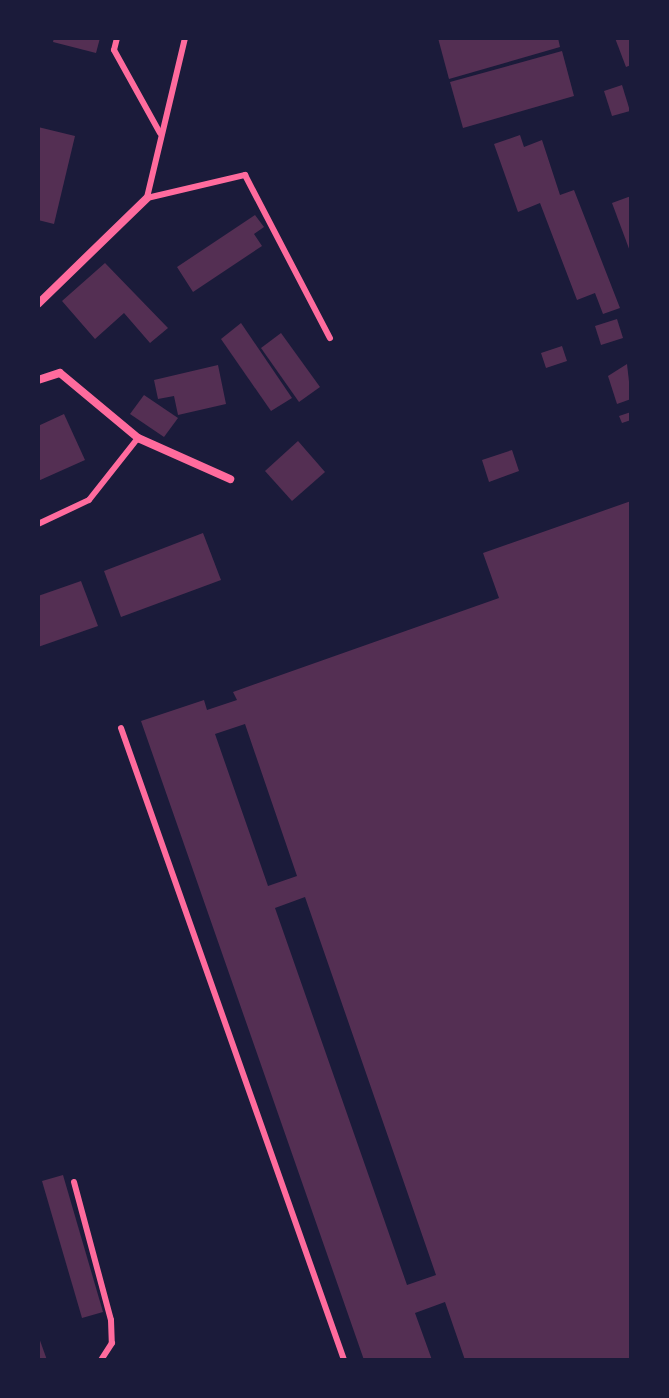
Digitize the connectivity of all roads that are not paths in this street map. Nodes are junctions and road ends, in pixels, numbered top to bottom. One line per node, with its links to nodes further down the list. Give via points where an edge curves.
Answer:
1 (117, 38): 3 (lane, via 114,50)
2 (185, 38): 3 (lane)
3 (160, 133): 4 (lane)
4 (147, 198): 5 (street); 6 (lane, via 245,175)
5 (38, 304)
6 (330, 338)
7 (38, 380): 8 (street, via 60,373)
8 (138, 438): 9 (street); 10 (lane, via 89,500)
9 (230, 479)
10 (38, 524)
11 (121, 728): 14 (lane)
12 (74, 1182): 13 (lane, via 111,1320 112,1343)
13 (101, 1360)
14 (344, 1360)

